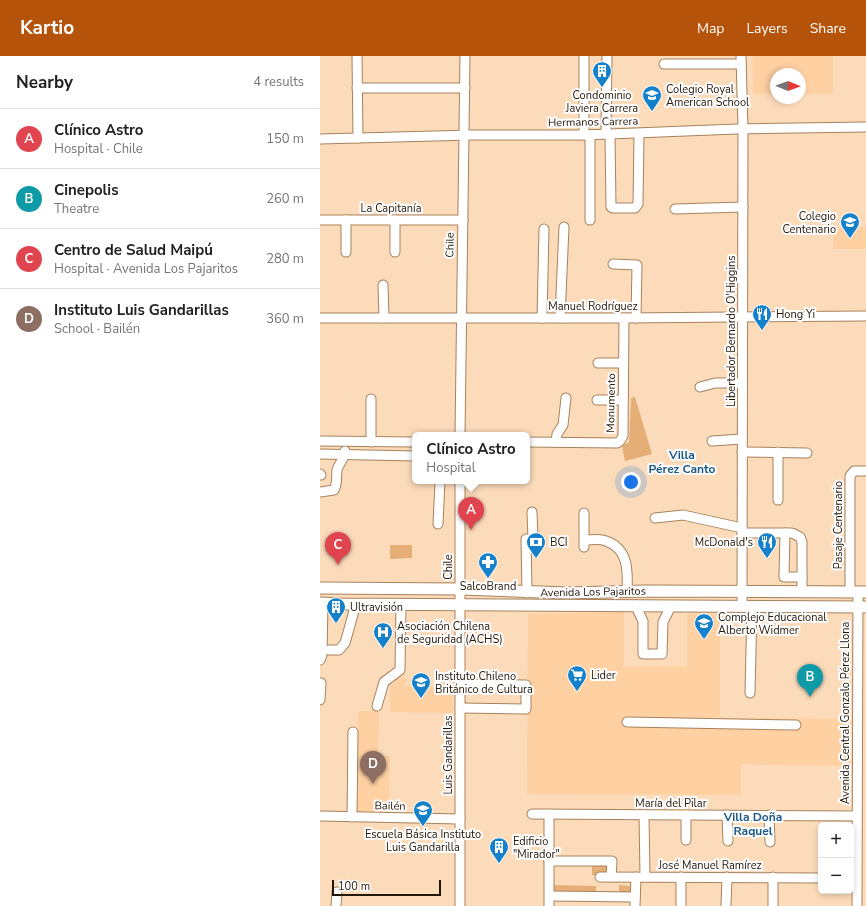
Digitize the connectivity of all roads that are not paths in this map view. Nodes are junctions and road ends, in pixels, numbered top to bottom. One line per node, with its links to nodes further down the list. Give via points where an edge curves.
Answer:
1 (357, 56): 7 (street)
2 (465, 56): 8 (street, Chile)
3 (584, 56): 13 (street)
4 (606, 56): 11 (street)
5 (741, 60): 6 (street); 10 (street, Libertador Bernardo O'Higgins)
6 (664, 64)
7 (357, 88): 8 (street); 15 (street)
8 (464, 88): 14 (street, Chile)
9 (866, 127): 10 (street, Hermanos Carrera)
10 (743, 129): 12 (street, Hermanos Carrera); 18 (street, Libertador Bernardo O'Higgins)
11 (608, 134): 12 (street, Hermanos Carrera); 12 (street, via 611,207 635,208 638,204); 13 (street, Hermanos Carrera)
12 (641, 134): 17 (street)
13 (587, 135): 14 (street, Hermanos Carrera); 24 (street)
14 (464, 136): 15 (street, Hermanos Carrera); 23 (street, Chile)
15 (358, 138): 16 (street, Hermanos Carrera)
16 (320, 139)
17 (644, 167)
18 (743, 207): 19 (street); 32 (street, Libertador Bernardo O'Higgins)
19 (675, 209)
20 (320, 220): 21 (street, La Capitanía)
21 (346, 220): 22 (street, La Capitanía); 27 (street)
22 (395, 220): 23 (street, La Capitanía); 28 (street)
23 (463, 220): 35 (street, Chile)
24 (590, 220)
25 (564, 227): 37 (street)
26 (544, 229): 36 (street)
27 (346, 252)
28 (395, 252)
29 (613, 264): 38 (street, Monumento, via 635,265)
30 (382, 285): 34 (street)
31 (866, 316): 32 (street, Manuel Rodríguez)
32 (743, 317): 38 (street, Manuel Rodríguez); 41 (street, Libertador Bernardo O'Higgins)
33 (320, 318): 34 (street, Manuel Rodríguez)
34 (384, 318): 35 (street, Manuel Rodríguez)
35 (461, 318): 36 (street, Manuel Rodríguez); 47 (street, Chile)
36 (542, 318): 37 (street, Manuel Rodríguez)
37 (560, 318): 38 (street, Manuel Rodríguez)
38 (630, 318): 40 (street, Monumento)
39 (598, 363): 40 (street)
40 (624, 363): 46 (street, Monumento)
41 (742, 383): 42 (street, via 715,383); 48 (street, Libertador Bernardo O'Higgins)
42 (700, 387)
43 (566, 398): 55 (street, via 563,425 557,434)
44 (371, 399): 52 (street)
45 (598, 400): 46 (street)
46 (623, 400): 55 (street, Monumento, via 623,436 618,442)
47 (460, 432)
48 (742, 439): 50 (street); 56 (street, Libertador Bernardo O'Higgins)
49 (320, 441): 51 (street)
50 (712, 441)
51 (346, 442): 52 (street); 60 (street)
52 (371, 442): 53 (street)
53 (412, 442)
54 (530, 442): 55 (street, Monumento)
55 (556, 442)
56 (742, 452): 57 (street); 71 (street, Libertador Bernardo O'Higgins)
57 (778, 452): 58 (street); 66 (street)
58 (807, 453)
59 (320, 454): 60 (street)
60 (345, 455): 61 (street); 65 (street, via 337,469 337,485 334,490)
61 (412, 456)
62 (866, 471): 79 (street, Pasaje Centenario, via 854,471 850,476)
63 (440, 484): 70 (street)
64 (460, 484): 75 (street, Chile)
65 (320, 492)
66 (778, 500)
67 (532, 512): 80 (street, via 533,539 526,539)
68 (584, 513): 77 (street, via 584,544 606,540 617,547 623,555 627,567)
69 (655, 518): 71 (street, via 683,515)
70 (438, 524)
71 (742, 531): 72 (street); 76 (street, Libertador Bernardo O'Higgins)
72 (784, 533): 73 (street, via 795,534 801,539); 73 (street, via 784,577)
73 (802, 577): 78 (street)
74 (320, 588): 75 (main road, Avenida Los Pajaritos)
75 (460, 589): 80 (main road, Avenida Los Pajaritos); 84 (street, Chile)
76 (742, 591): 77 (main road, Avenida Los Pajaritos); 78 (main road, Avenida Los Pajaritos); 87 (street, Libertador Bernardo O'Higgins)
77 (626, 592): 80 (main road, Avenida Los Pajaritos)
78 (802, 592): 79 (main road, Avenida Los Pajaritos)
79 (858, 592): 88 (street, Avenida Central Gonzalo Pérez Llona)
80 (527, 593)
81 (321, 603): 82 (main road, Avenida Los Pajaritos); 91 (street)
82 (356, 604): 83 (main road, Avenida Los Pajaritos); 90 (street, via 345,643 339,650)
83 (401, 605): 84 (main road, Avenida Los Pajaritos); 96 (street, via 400,670 384,682)
84 (460, 605): 85 (main road, Avenida Los Pajaritos); 93 (street, Luis Gandarillas)
85 (635, 606): 86 (main road, Avenida Los Pajaritos); 86 (street, via 643,621 643,654 662,654 663,622)
86 (672, 606): 87 (main road, Avenida Los Pajaritos)
87 (747, 606): 88 (main road, Avenida Los Pajaritos); 94 (street, Libertador Bernardo O'Higgins)
88 (862, 607): 89 (street, Avenida Central Gonzalo Pérez Llona)
89 (862, 628): 108 (street, Avenida Central Gonzalo Pérez Llona)
90 (329, 650)
91 (320, 660)
92 (321, 683): 95 (street)
93 (460, 684): 97 (street, Luis Gandarillas); 97 (street, via 526,685 526,709)
94 (750, 692)
95 (320, 700)
96 (377, 706)
97 (460, 708): 110 (street, Luis Gandarillas)
98 (627, 722): 99 (street)
99 (796, 724)
100 (353, 732): 109 (street)
101 (532, 814): 102 (street, María del Pilar)
102 (549, 814): 103 (street, María del Pilar); 115 (street)
103 (644, 815): 104 (street, María del Pilar); 118 (street)
104 (686, 815): 105 (street, María del Pilar); 111 (street)
105 (727, 815): 106 (street, María del Pilar); 112 (street)
106 (769, 815): 108 (street, María del Pilar); 113 (street)
107 (320, 816): 109 (street, Bailén)
108 (857, 816): 114 (street, Avenida Central Gonzalo Pérez Llona)
109 (352, 817): 110 (street, Bailén)
110 (460, 819): 128 (street, Luis Gandarillas)
111 (686, 840)
112 (728, 841)
113 (770, 842)
114 (862, 856): 123 (street, Avenida Central Gonzalo Pérez Llona)
115 (549, 861): 117 (street, via 612,861); 125 (street)
116 (600, 877): 117 (street, José Manuel Ramírez)
117 (611, 877): 118 (street, José Manuel Ramírez)
118 (640, 877): 119 (street, José Manuel Ramírez); 126 (street)
119 (681, 877): 120 (street, José Manuel Ramírez); 130 (street)
120 (727, 877): 121 (street, José Manuel Ramírez); 131 (street)
121 (773, 878): 122 (street, José Manuel Ramírez); 132 (street)
122 (818, 878)
123 (854, 878): 133 (street, Avenida Central Gonzalo Pérez Llona)
124 (337, 892): 127 (street)
125 (550, 896): 126 (street); 129 (street)
126 (635, 902)
127 (336, 906)
128 (460, 906)
129 (549, 906)
130 (681, 906)
131 (726, 906)
132 (772, 906)
133 (857, 906)

